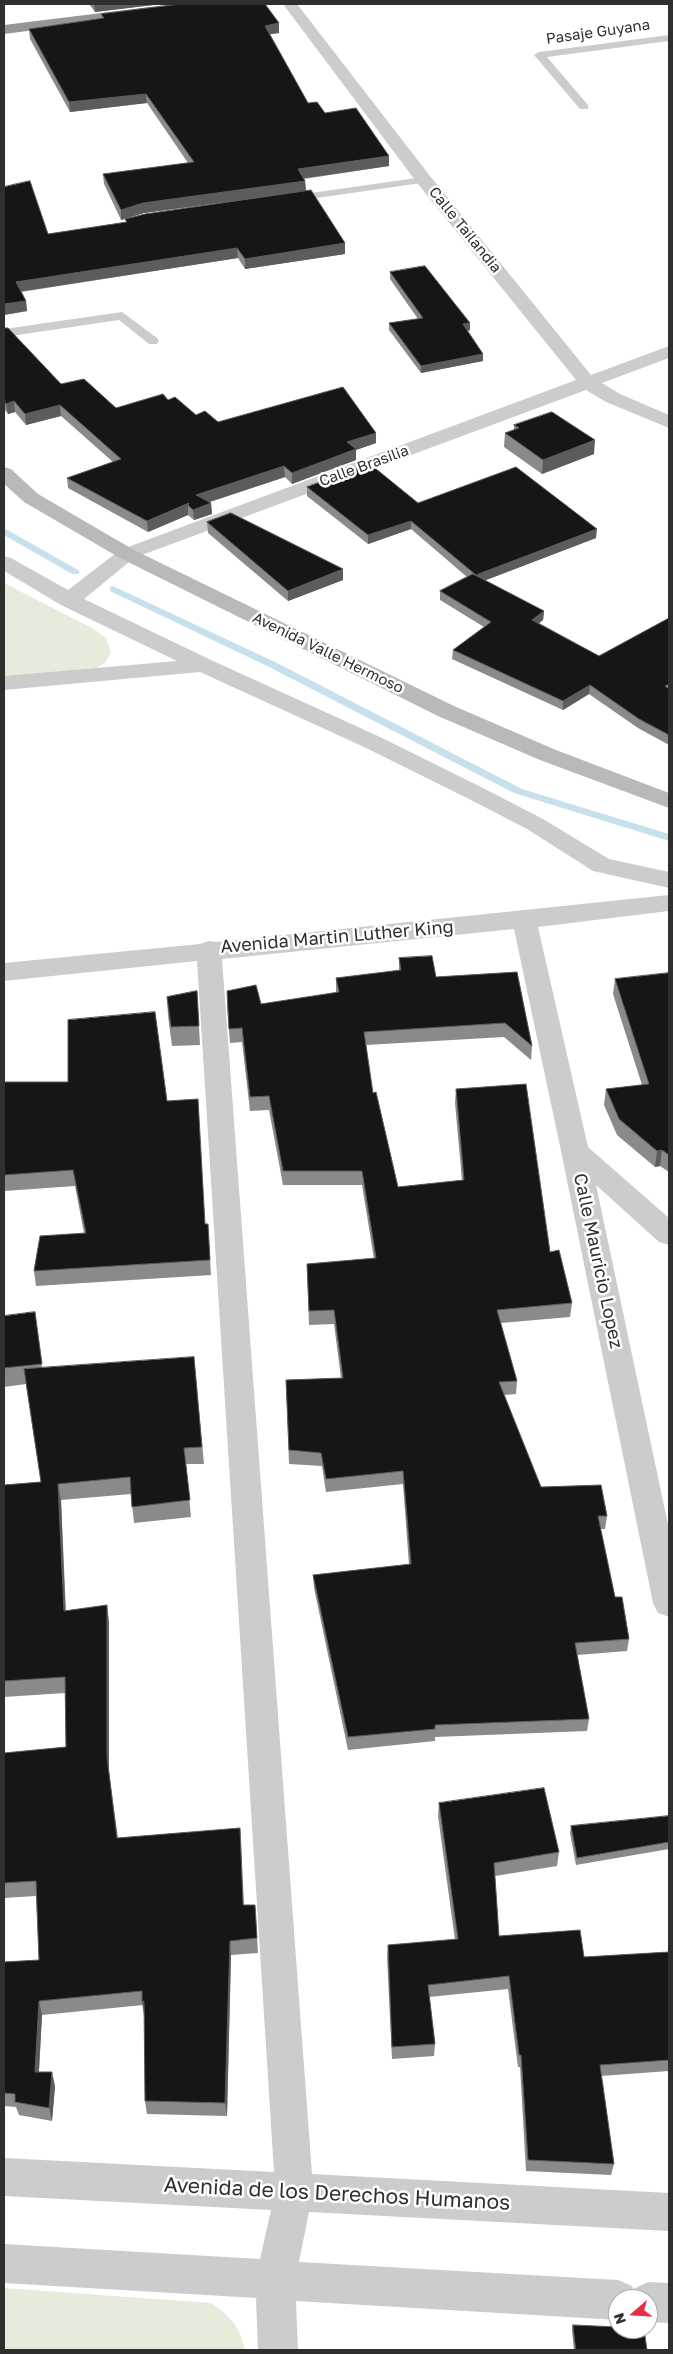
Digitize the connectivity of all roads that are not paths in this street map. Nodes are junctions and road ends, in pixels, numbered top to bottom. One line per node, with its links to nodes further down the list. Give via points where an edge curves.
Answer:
1 (143, 4): 4 (highway)
2 (208, 4): 5 (highway)
3 (290, 4): 8 (street, Calle Tailandia)
4 (4, 20)
5 (4, 30)
6 (669, 38): 7 (lane, Pasaje Guyana, via 540,55)
7 (584, 106)
8 (424, 180): 9 (lane); 13 (street, Calle Tailandia)
9 (279, 200)
10 (4, 333): 11 (lane, via 122,316)
11 (153, 341)
12 (669, 352): 13 (street, Calle Brasilia)
13 (588, 382): 14 (street, Calle Tailandia, via 613,398); 16 (street, Calle Brasilia)
14 (669, 422)
15 (4, 473): 16 (street, Avenida Valle Hermoso, via 31,498)
16 (127, 554): 18 (street, Calle Brasilia); 21 (street, Avenida Valle Hermoso, via 446,711 548,755)
17 (4, 562): 18 (street)
18 (70, 600): 19 (street)
19 (203, 665): 20 (street); 22 (street, via 468,789 602,865)
20 (4, 683)
21 (669, 801)
22 (669, 880)
23 (669, 903): 24 (street, Avenida Martin Luther King)
24 (524, 920): 25 (street, Avenida Martin Luther King); 27 (street, Calle Mauricio Lopez)
25 (209, 949): 26 (street, Avenida Martin Luther King); 31 (street)
26 (4, 972)
27 (575, 1151): 28 (street); 29 (street, Calle Mauricio Lopez)
28 (669, 1234)
29 (669, 1603)
30 (4, 2177): 31 (street, Avenida de los Derechos Humanos)
31 (294, 2192): 32 (street, Avenida de los Derechos Humanos); 34 (street)
32 (669, 2212)
33 (4, 2264): 34 (street)
34 (275, 2280): 35 (street); 36 (street)
35 (608, 2299)
36 (278, 2350)

